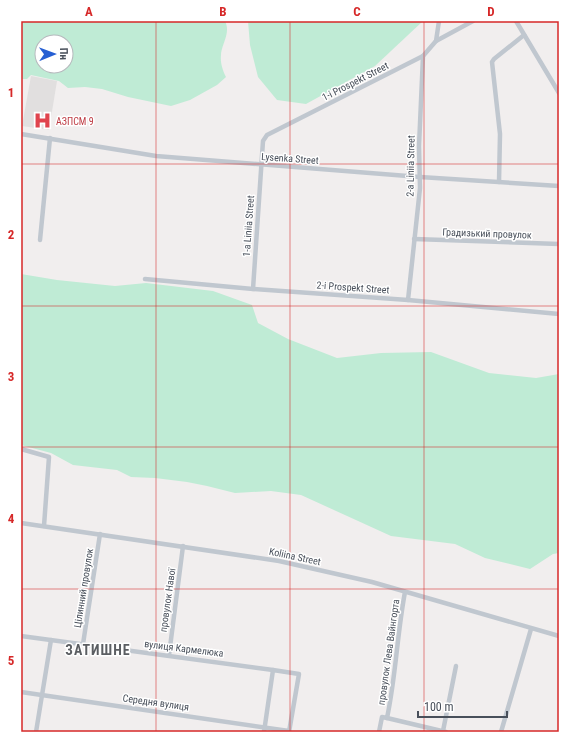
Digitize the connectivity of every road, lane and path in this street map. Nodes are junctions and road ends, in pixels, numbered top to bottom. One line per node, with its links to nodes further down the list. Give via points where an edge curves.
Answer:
1 (439, 21): 5 (street)
2 (473, 21): 5 (street, 1-i Prospekt Street)
3 (516, 21): 4 (street)
4 (524, 35): 7 (street); 12 (street, via 492,62 500,134)
5 (436, 40): 6 (street, 1-i Prospekt Street)
6 (423, 56): 10 (street, 1-i Prospekt Street, via 267,135 263,141); 11 (street, 2-a Liniia Street)
7 (559, 93)
8 (21, 134): 9 (street, Lysenka Street)
9 (50, 138): 10 (street, Lysenka Street, via 156,156); 15 (street)
10 (261, 165): 11 (street, Lysenka Street); 18 (street, 1-a Liniia Street)
11 (420, 177): 12 (street, Lysenka Street); 14 (street, 2-a Liniia Street)
12 (499, 182): 13 (street, Lysenka Street)
13 (559, 186)
14 (414, 239): 16 (street, Градизький провулок); 19 (street, 2-a Liniia Street)
15 (40, 240)
16 (559, 244)
17 (145, 279): 18 (street, 2-i Prospekt Street)
18 (253, 289): 19 (street, 2-i Prospekt Street)
19 (408, 300): 20 (street, 2-i Prospekt Street)
20 (559, 314)
21 (21, 449): 23 (street, via 49,457)
22 (21, 523): 23 (street, Koliina Street)
23 (44, 526): 24 (street, Koliina Street)
24 (100, 534): 25 (street, Koliina Street); 31 (street, Цілинний провулок)
25 (183, 546): 26 (street, Koliina Street, via 280,561); 32 (street, провулок Навої)
26 (405, 592): 27 (street, Koliina Street); 37 (street, провулок Лева Вайнгорта)
27 (531, 629): 29 (street, Koliina Street); 44 (street)
28 (21, 636): 30 (street, вулиця Кармелюка)
29 (559, 636)
30 (51, 640): 31 (street, вулиця Кармелюка); 36 (street)
31 (83, 644): 32 (street, вулиця Кармелюка)
32 (169, 655): 34 (street, вулиця Кармелюка)
33 (456, 666): 43 (street)
34 (273, 670): 38 (street); 39 (street, вулиця Кармелюка, via 299,674)
35 (21, 692): 36 (street, Середня вулиця)
36 (43, 695): 38 (street, Середня вулиця); 40 (street)
37 (387, 718): 42 (street, провулок Лева Вайнгорта, via 382,717); 43 (street)
38 (264, 726): 39 (street, Середня вулиця); 41 (street)
39 (289, 731)
40 (36, 732)
41 (264, 732)
42 (379, 732)
43 (444, 732)
44 (501, 732)

